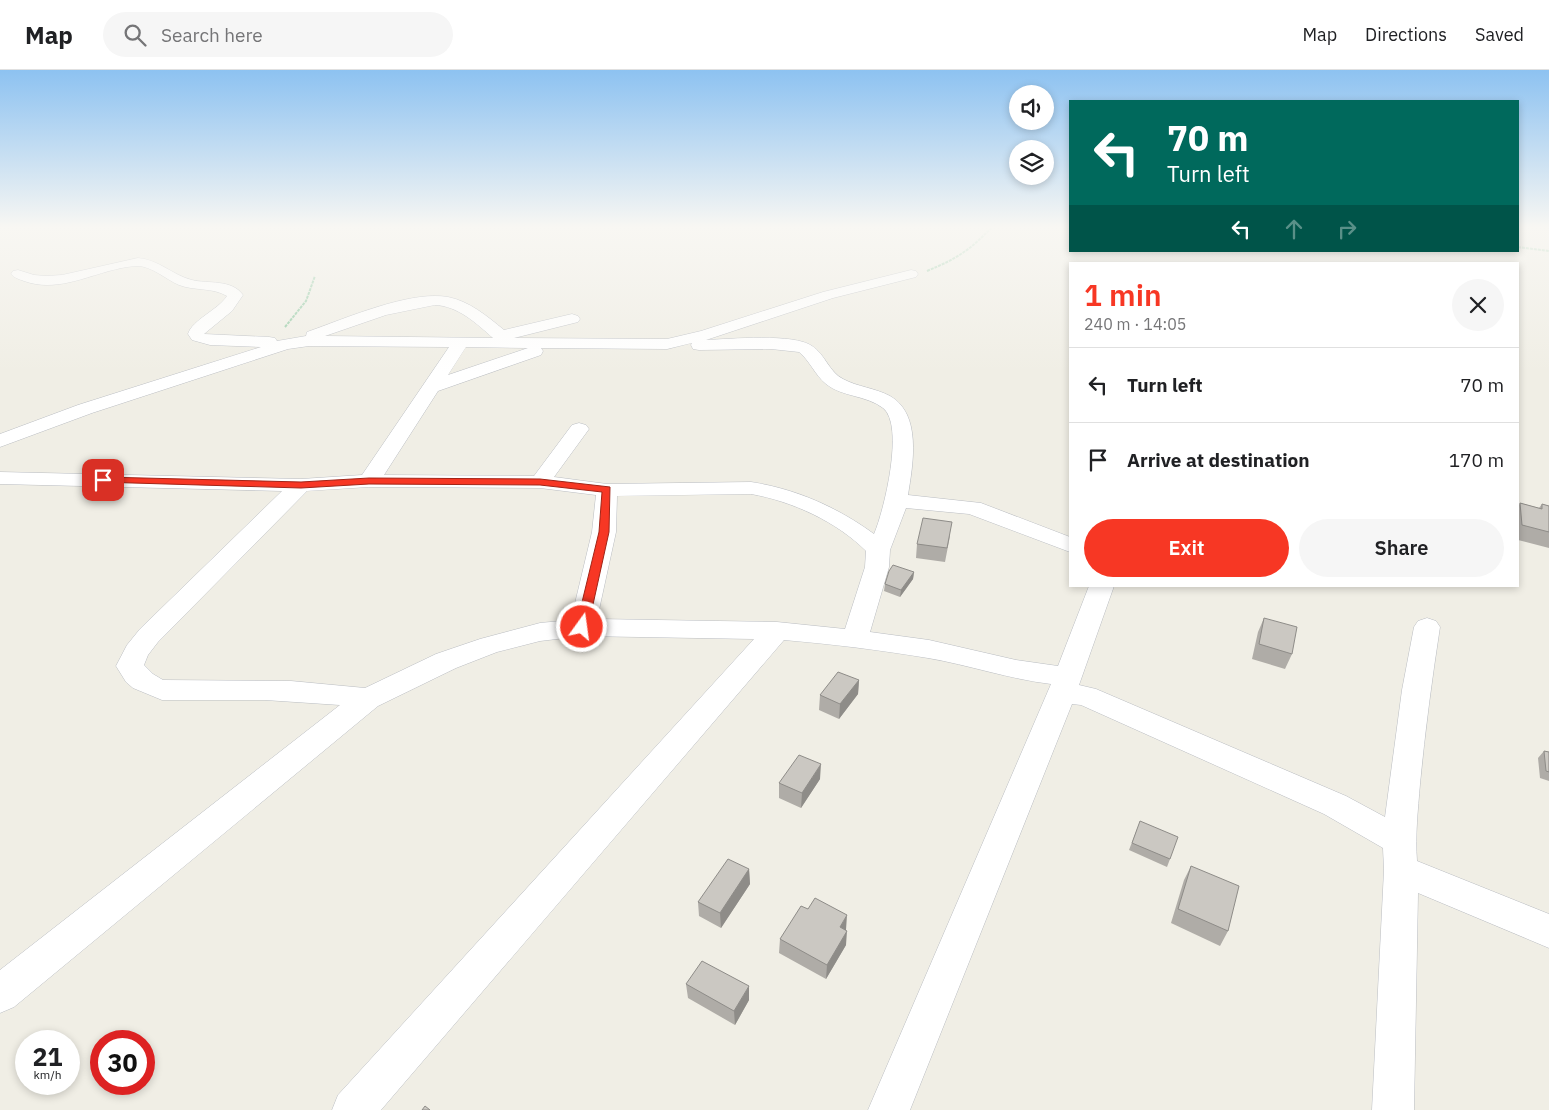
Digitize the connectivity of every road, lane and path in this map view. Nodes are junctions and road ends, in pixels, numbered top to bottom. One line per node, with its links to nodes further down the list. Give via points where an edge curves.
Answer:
1 (20, 275): 2 (street, via 38,281)
2 (71, 275)
3 (170, 275): 8 (street, via 181,281 235,294 226,308 198,330 198,337)
4 (909, 275): 10 (street, via 828,295 706,335)
5 (314, 276): 8 (path, via 306,301 279,334)
6 (572, 319): 7 (street)
7 (506, 340): 8 (street, via 454,304 429,299); 9 (street); 11 (street)
8 (278, 343): 9 (street); 14 (street)
9 (460, 344): 12 (street)
10 (667, 344): 11 (street); 20 (street, via 800,346 835,382 888,404 898,413 901,426)
11 (556, 345): 12 (street)
12 (431, 387): 16 (street)
13 (579, 430): 17 (street)
14 (0, 441)
15 (0, 478): 18 (street)
16 (369, 481): 17 (street); 18 (street)
17 (540, 482): 19 (street)
18 (301, 485): 29 (street, via 158,627 134,654 130,666 147,685 162,690 292,690)
19 (607, 490): 22 (street, via 769,490 811,506 862,535); 24 (street, via 604,532)
20 (897, 500): 21 (street, via 973,508); 22 (street)
21 (1069, 545)
22 (878, 550): 27 (street, via 877,568)
23 (1102, 587): 28 (street)
24 (582, 627): 26 (street); 29 (street, via 540,632 489,645 446,661)
25 (1427, 627): 30 (street, via 1416,690)
26 (777, 631): 27 (street); 33 (street)
27 (855, 639): 28 (street, via 928,649)
28 (1065, 685): 30 (street, via 1335,805); 34 (street)
29 (368, 699): 32 (street)
30 (1400, 855): 31 (street); 35 (street)
31 (1549, 931)
32 (0, 994)
33 (353, 1110)
34 (889, 1110)
35 (1393, 1110)

